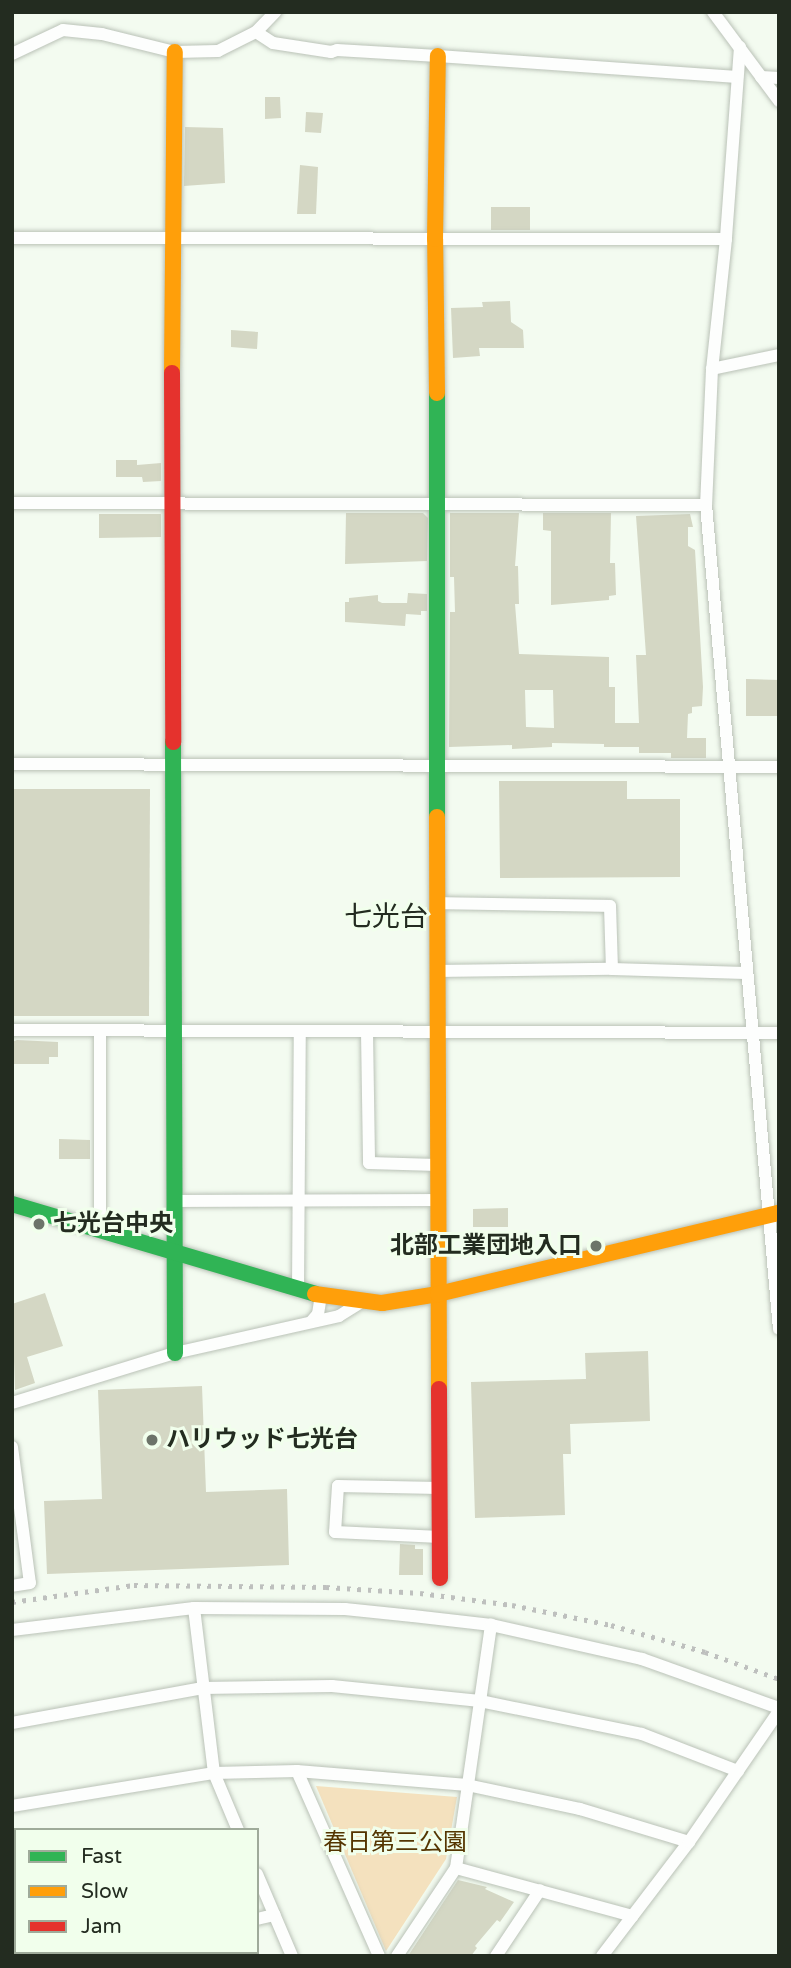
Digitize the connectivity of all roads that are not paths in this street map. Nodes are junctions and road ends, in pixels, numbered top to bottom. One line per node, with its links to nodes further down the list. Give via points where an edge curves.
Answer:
1 (275, 12): 3 (street)
2 (713, 12): 4 (street)
3 (256, 32): 5 (street, via 218,51); 7 (street, via 273,43 331,52)
4 (740, 47): 8 (street); 9 (street)
5 (175, 52): 6 (street, via 102,34 63,30); 13 (street)
6 (12, 54)
7 (438, 56): 8 (street); 14 (street)
8 (737, 77): 15 (street)
9 (761, 77): 10 (street); 11 (street)
10 (779, 78)
11 (779, 102)
12 (12, 238): 13 (street)
13 (172, 238): 14 (street); 19 (street)
14 (435, 239): 15 (street); 20 (street)
15 (726, 239): 17 (street)
16 (779, 355): 17 (street)
17 (712, 369): 21 (street)
18 (12, 503): 19 (street)
19 (173, 503): 20 (street); 23 (street)
20 (439, 503): 21 (street); 24 (street)
21 (706, 505): 25 (street)
22 (12, 764): 23 (street)
23 (172, 766): 24 (street); 33 (street)
24 (438, 766): 25 (street); 27 (street)
25 (727, 766): 26 (street); 30 (street)
26 (779, 767)
27 (437, 903): 28 (street, via 610,906); 29 (street)
28 (612, 970): 29 (street); 30 (street)
29 (436, 971): 36 (street)
30 (745, 973): 37 (street)
31 (12, 1030): 32 (street)
32 (100, 1030): 33 (street); 45 (street)
33 (172, 1030): 34 (street); 41 (street)
34 (300, 1032): 35 (street); 42 (street)
35 (367, 1032): 36 (street); 39 (street, via 369,1163)
36 (436, 1032): 37 (street); 39 (street)
37 (750, 1032): 38 (street); 44 (street)
38 (779, 1033)
39 (437, 1165): 40 (street)
40 (437, 1200): 42 (street); 48 (street)
41 (173, 1201): 42 (street); 46 (street)
42 (299, 1201): 47 (street)
43 (12, 1204): 45 (street)
44 (774, 1214): 48 (street); 52 (street)
45 (100, 1229): 46 (street)
46 (174, 1250): 47 (street); 53 (street)
47 (298, 1289): 49 (street)
48 (438, 1294): 50 (street); 56 (street)
49 (321, 1295): 50 (street); 51 (street, via 318,1314)
50 (361, 1302): 51 (street, via 339,1316)
51 (311, 1322): 53 (street)
52 (779, 1329)
53 (175, 1353): 54 (street)
54 (12, 1403)
55 (12, 1447): 59 (street, via 30,1583)
56 (439, 1488): 57 (street); 57 (street, via 338,1486 335,1532)
57 (440, 1537): 58 (street)
58 (440, 1578)
59 (12, 1586)
60 (194, 1608): 61 (street, via 345,1609); 62 (street); 63 (street)
61 (491, 1625): 64 (street); 65 (street, via 642,1659)
62 (12, 1630)
63 (203, 1688): 64 (street, via 332,1686); 66 (street); 69 (street)
64 (480, 1701): 68 (street, via 642,1734); 70 (street)
65 (779, 1709): 68 (street)
66 (12, 1723)
67 (297, 1771): 69 (street); 70 (street); 82 (street)
68 (738, 1771): 73 (street)
69 (214, 1773): 71 (street); 72 (street)
70 (467, 1785): 73 (street, via 580,1809); 74 (street)
71 (12, 1806)
72 (237, 1828)
73 (689, 1842): 78 (street)
74 (456, 1868): 76 (street); 83 (street)
75 (259, 1879): 77 (street)
76 (540, 1890): 78 (street); 84 (street)
77 (275, 1916): 79 (street); 81 (street)
78 (633, 1916): 80 (street)
79 (259, 1919)
80 (603, 1955)
81 (292, 1956)
82 (379, 1956)
83 (397, 1956)
84 (495, 1956)

